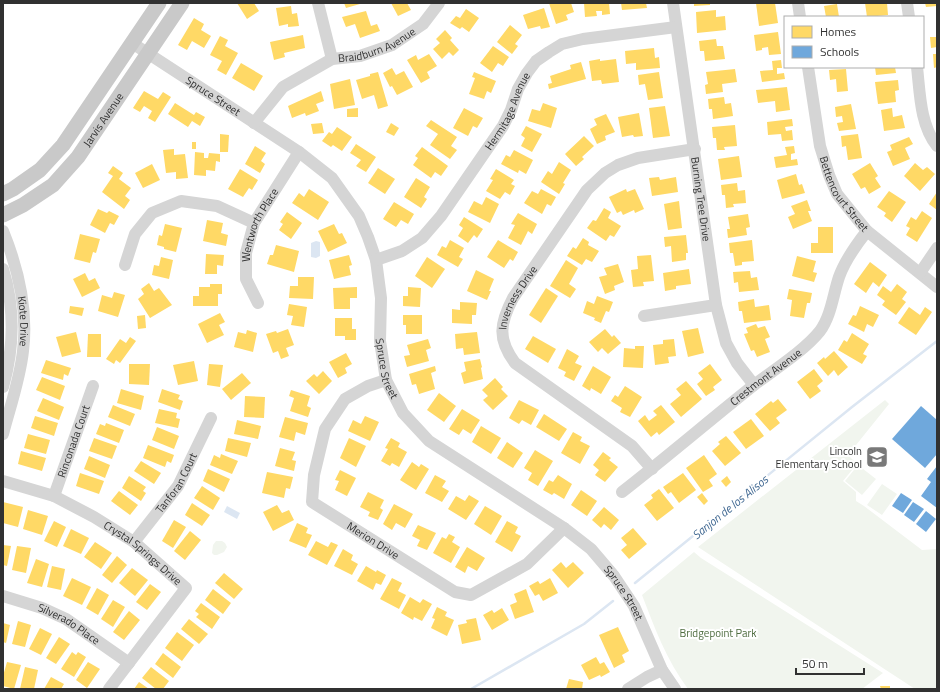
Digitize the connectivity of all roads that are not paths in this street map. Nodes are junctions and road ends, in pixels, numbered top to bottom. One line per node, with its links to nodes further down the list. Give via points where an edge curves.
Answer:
1 (159, 3): 11 (main road, Jarvis Avenue)
2 (182, 3): 12 (main road, Jarvis Avenue)
3 (318, 3): 13 (street)
4 (439, 3): 13 (street, Braidburn Avenue, via 423,24 392,45 360,56)
5 (673, 3): 10 (street, Burning Tree Drive)
6 (798, 3): 8 (street)
7 (907, 3): 9 (street)
8 (800, 16)
9 (909, 16)
10 (676, 28): 18 (street, Burning Tree Drive); 26 (street, Hermitage Avenue, via 562,44 536,61 518,89 503,126 440,216 422,238 402,251)
11 (132, 43): 12 (street, Spruce Street); 20 (main road, Jarvis Avenue, via 63,145 40,170)
12 (148, 53): 16 (street, Spruce Street); 21 (main road, Jarvis Avenue, via 78,157 52,185)
13 (332, 59): 16 (street, Braidburn Avenue, via 282,87)
14 (808, 68): 24 (street, Bettencourt Street, via 820,146 828,176 837,194)
15 (917, 68): 17 (street, via 924,121)
16 (254, 122): 19 (street, Spruce Street)
17 (937, 146)
18 (695, 149): 32 (street, Burning Tree Drive); 40 (street, Inverness Drive, via 638,158 605,173 587,190 513,298 502,327 507,352 515,363 632,446)
19 (299, 152): 22 (street, Wentworth Place); 26 (street, Spruce Street, via 332,178 359,216)
20 (3, 194)
21 (3, 215)
22 (254, 223): 27 (street, via 217,206 180,201 152,213 135,234); 31 (street, Wentworth Place, via 246,253 246,279)
23 (3, 231): 39 (street, Kiote Drive, via 16,270 24,322 18,378)
24 (867, 231): 29 (street, Bettencourt Street); 35 (street, Crestmont Avenue, via 853,249 839,277 832,306 820,331 805,346)
25 (937, 248): 29 (street)
26 (376, 260): 34 (street, Spruce Street, via 381,298 380,341)
27 (125, 265)
28 (3, 269): 37 (street, Kiote Drive, via 12,323 11,349)
29 (920, 273): 30 (street, Bettencourt Street)
30 (937, 287)
31 (258, 303)
32 (716, 304): 33 (street); 35 (street, Burning Tree Drive, via 726,343)
33 (644, 316)
34 (386, 380): 44 (street, Spruce Street, via 403,413 428,441); 44 (street, Merion Drive, via 368,386 345,399 325,429 314,475 312,502 455,592 471,595 527,564)
35 (754, 385): 40 (street, Crestmont Avenue)
36 (93, 386): 43 (street, Rinconada Court)
37 (3, 387)
38 (211, 418): 45 (street, Tanforan Court, via 178,486)
39 (3, 434)
40 (652, 469): 42 (street, Crestmont Avenue)
41 (3, 481): 43 (street, Crystal Springs Drive)
42 (622, 492)
43 (54, 496): 45 (street, Crystal Springs Drive)
44 (564, 528): 48 (street, Spruce Street, via 591,549 624,590 634,606)
45 (134, 542): 47 (street, Crystal Springs Drive, via 186,588)
46 (3, 596): 47 (street, Silverado Place, via 42,608 66,619)
47 (128, 664): 49 (street, Crystal Springs Drive)
48 (662, 670): 50 (street); 51 (street, Spruce Street)
49 (109, 689)
50 (628, 689)
51 (675, 689)

